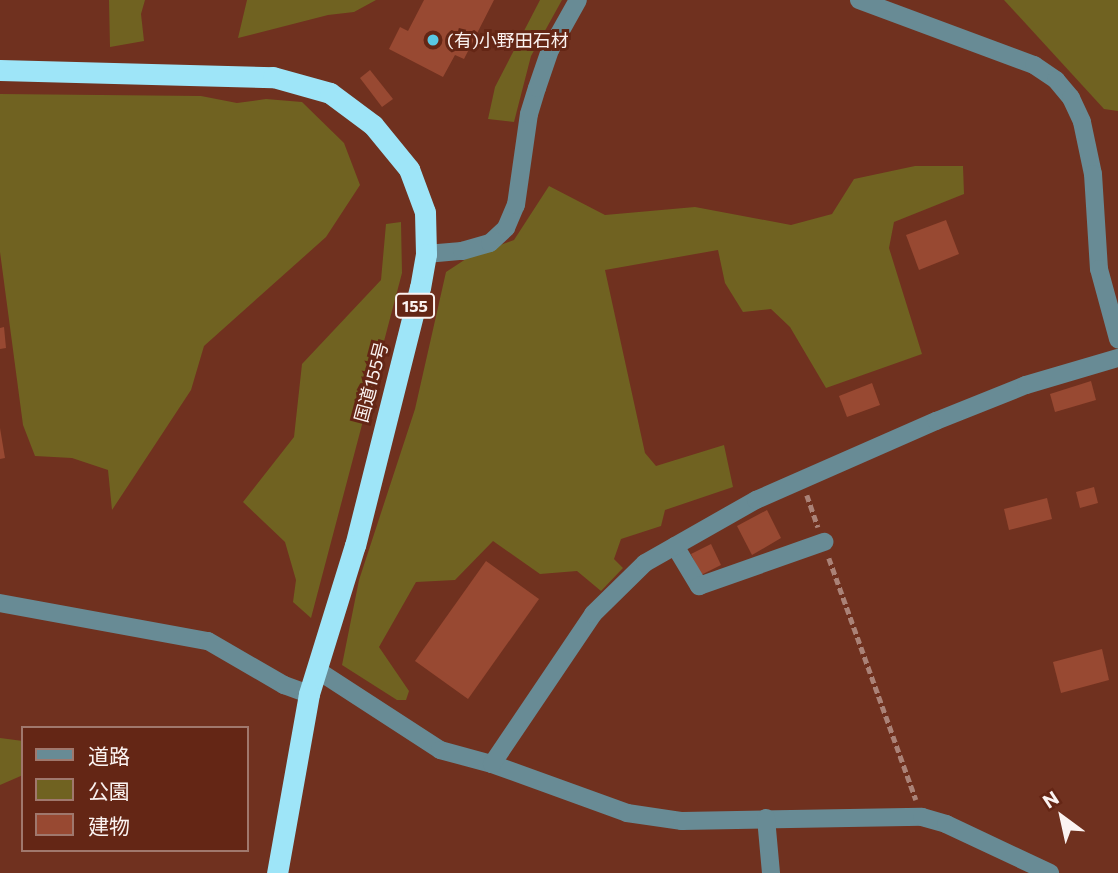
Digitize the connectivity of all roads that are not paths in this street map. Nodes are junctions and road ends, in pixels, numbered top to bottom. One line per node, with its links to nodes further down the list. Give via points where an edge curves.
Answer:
1 (578, 0): 4 (street, via 550,50 537,88 516,205 506,228 490,243)
2 (859, 0): 5 (street, via 1034,65 1071,98 1082,122 1093,174 1099,269)
3 (0, 70): 4 (highway, 国道155号 / 155, via 273,77 330,93 373,125 409,169 425,212)
4 (426, 254): 10 (highway, 国道155号 / 155, via 355,545)
5 (1118, 339)
6 (1118, 358): 8 (street, via 1027,385 936,421 756,500)
7 (824, 542): 8 (street, via 699,586)
8 (676, 546): 12 (street, via 645,563 593,614)
9 (0, 603): 11 (street, via 208,641 284,685)
10 (317, 670): 11 (highway, 国道155号 / 155); 12 (street, via 440,750)
11 (309, 694): 14 (highway, 国道155号 / 155)
12 (492, 764): 13 (street, via 627,813 682,821)
13 (766, 818): 15 (street); 16 (street, via 922,817)
14 (277, 873)
15 (771, 873)
16 (1050, 873)

